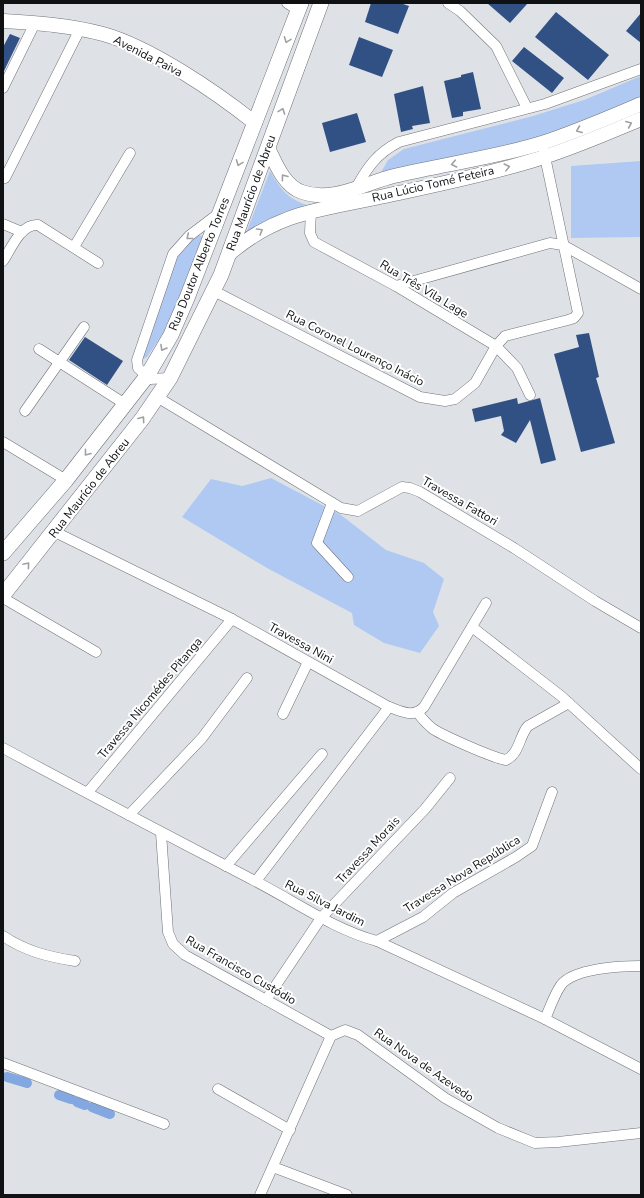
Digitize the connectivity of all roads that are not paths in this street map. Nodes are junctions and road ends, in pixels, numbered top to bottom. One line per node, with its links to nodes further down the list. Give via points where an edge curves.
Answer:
1 (321, 3): 13 (main road, Rua Maurício de Abreu, one-way to 1)
2 (448, 3): 10 (street, via 460,11 496,46)
3 (295, 5): 12 (main road, Rua Doutor Alberto Torres, one-way to 12)
4 (3, 21): 5 (main road, Avenida Paiva)
5 (35, 23): 6 (main road, Avenida Paiva); 8 (street)
6 (80, 29): 12 (main road, Avenida Paiva, via 118,40 162,62 196,81); 16 (street)
7 (641, 69): 10 (street)
8 (3, 88)
9 (641, 104): 14 (main road, Rua Lúcio Tomé Feteira, one-way to 14, via 577,130)
10 (527, 108): 17 (street, via 399,142 387,148 375,159)
11 (641, 119): 14 (main road, Rua Lúcio Tomé Feteira, one-way to 11, via 570,149)
12 (255, 123): 19 (main road, Rua Doutor Alberto Torres, one-way to 19)
13 (268, 148): 17 (main road, Rua Lúcio Tomé Feteira, one-way to 13, via 326,194 296,190 283,176); 24 (main road, Rua Maurício de Abreu)
14 (543, 149): 17 (main road, Rua Lúcio Tomé Feteira, one-way to 17, via 392,176); 18 (main road, Rua Lúcio Tomé Feteira, one-way to 14, via 531,161); 22 (street)
15 (130, 153): 23 (street)
16 (5, 178)
17 (356, 188)
18 (311, 210): 24 (main road, Rua Lúcio Tomé Feteira, one-way to 18, via 276,222); 27 (street, Rua Três Vila Lage, via 310,233 314,242)
19 (220, 213): 34 (main road, Rua Doutor Alberto Torres, one-way to 34, via 174,329); 34 (street, one-way to 34, via 189,236 173,254 137,360 138,368)
20 (3, 224): 21 (street)
21 (22, 232): 23 (street, via 29,226 38,225); 25 (street)
22 (563, 245): 27 (street, via 550,243); 28 (street); 31 (street, Rua Coronel Lourenço Inácio, via 577,299 578,313 568,320 505,336)
23 (74, 247): 26 (street)
24 (228, 254): 29 (main road, Rua Maurício de Abreu)
25 (3, 261)
26 (98, 263)
27 (396, 286): 31 (street, Rua Três Vila Lage)
28 (641, 289)
29 (214, 291): 31 (street, Rua Coronel Lourenço Inácio, via 420,397 445,401 463,394 474,383); 35 (main road, Rua Maurício de Abreu)
30 (84, 327): 33 (street)
31 (496, 346): 36 (street, Rua Três Vila Lage, via 517,368)
32 (39, 349): 33 (street)
33 (60, 363): 38 (street); 39 (street)
34 (147, 376): 35 (street, via 156,380); 38 (main road, Rua Doutor Alberto Torres)
35 (170, 378): 37 (main road, Rua Maurício de Abreu)
36 (530, 395)
37 (157, 397): 42 (street, Travessa Fattori); 43 (main road, Rua Maurício de Abreu, one-way to 37)
38 (124, 404): 41 (main road, Rua Doutor Alberto Torres, one-way to 41)
39 (25, 411)
40 (3, 442): 41 (street)
41 (66, 480): 44 (main road, Rua Doutor Alberto Torres)
42 (332, 503): 45 (street, via 317,543); 50 (street, Travessa Fattori, via 341,508 358,511 396,489 410,488 514,548)
43 (55, 532): 46 (main road, Rua Maurício de Abreu, one-way to 43); 48 (street, Travessa Nini)
44 (3, 553)
45 (348, 577)
46 (3, 597): 51 (street)
47 (486, 603): 49 (street)
48 (232, 620): 52 (street, Travessa Nini); 62 (street, Travessa Nicomédes Pitanga)
49 (472, 627): 54 (street); 56 (street)
50 (641, 628)
51 (96, 652)
52 (308, 662): 55 (street, Travessa Nini); 57 (street)
53 (247, 678): 64 (street, via 202,738)
54 (569, 703): 56 (street, via 528,726 516,751 506,760 435,730 426,724); 60 (street)
55 (389, 707): 56 (street, Travessa Nini, via 406,713); 67 (street)
56 (418, 713)
57 (283, 714)
58 (3, 748): 62 (street, Rua Silva Jardim)
59 (322, 754): 66 (street)
60 (641, 769)
61 (450, 778): 68 (street, Travessa Morais, via 425,809)
62 (88, 792): 64 (street, Rua Silva Jardim)
63 (552, 792): 70 (street, Travessa Nova República, via 532,846 453,893 423,917)
64 (128, 815): 65 (street, Rua Silva Jardim)
65 (161, 833): 66 (street, Rua Silva Jardim); 73 (street, Rua Francisco Custódio, via 167,921 173,944 185,955)
66 (226, 866): 67 (street, Rua Silva Jardim)
67 (256, 881): 68 (street, Rua Silva Jardim)
68 (321, 918): 70 (street, Rua Silva Jardim, via 361,937); 73 (street, Travessa Morais)
69 (3, 936): 71 (street, via 52,958)
70 (377, 941): 74 (street, Rua Silva Jardim)
71 (75, 961)
72 (641, 966): 74 (street, via 603,968 568,979 561,985)
73 (266, 1000): 75 (street, Rua Francisco Custódio)
74 (545, 1019): 77 (street, Rua Silva Jardim)
75 (331, 1036): 80 (street); 81 (street, Rua Nova de Azevedo, via 345,1030 358,1035 445,1098 498,1128 535,1143)
76 (3, 1063): 79 (street)
77 (641, 1069)
78 (218, 1089): 80 (street)
79 (164, 1124)
80 (290, 1130): 82 (street)
81 (641, 1134)
82 (273, 1167): 83 (street); 84 (street)
83 (260, 1195)
84 (347, 1195)

